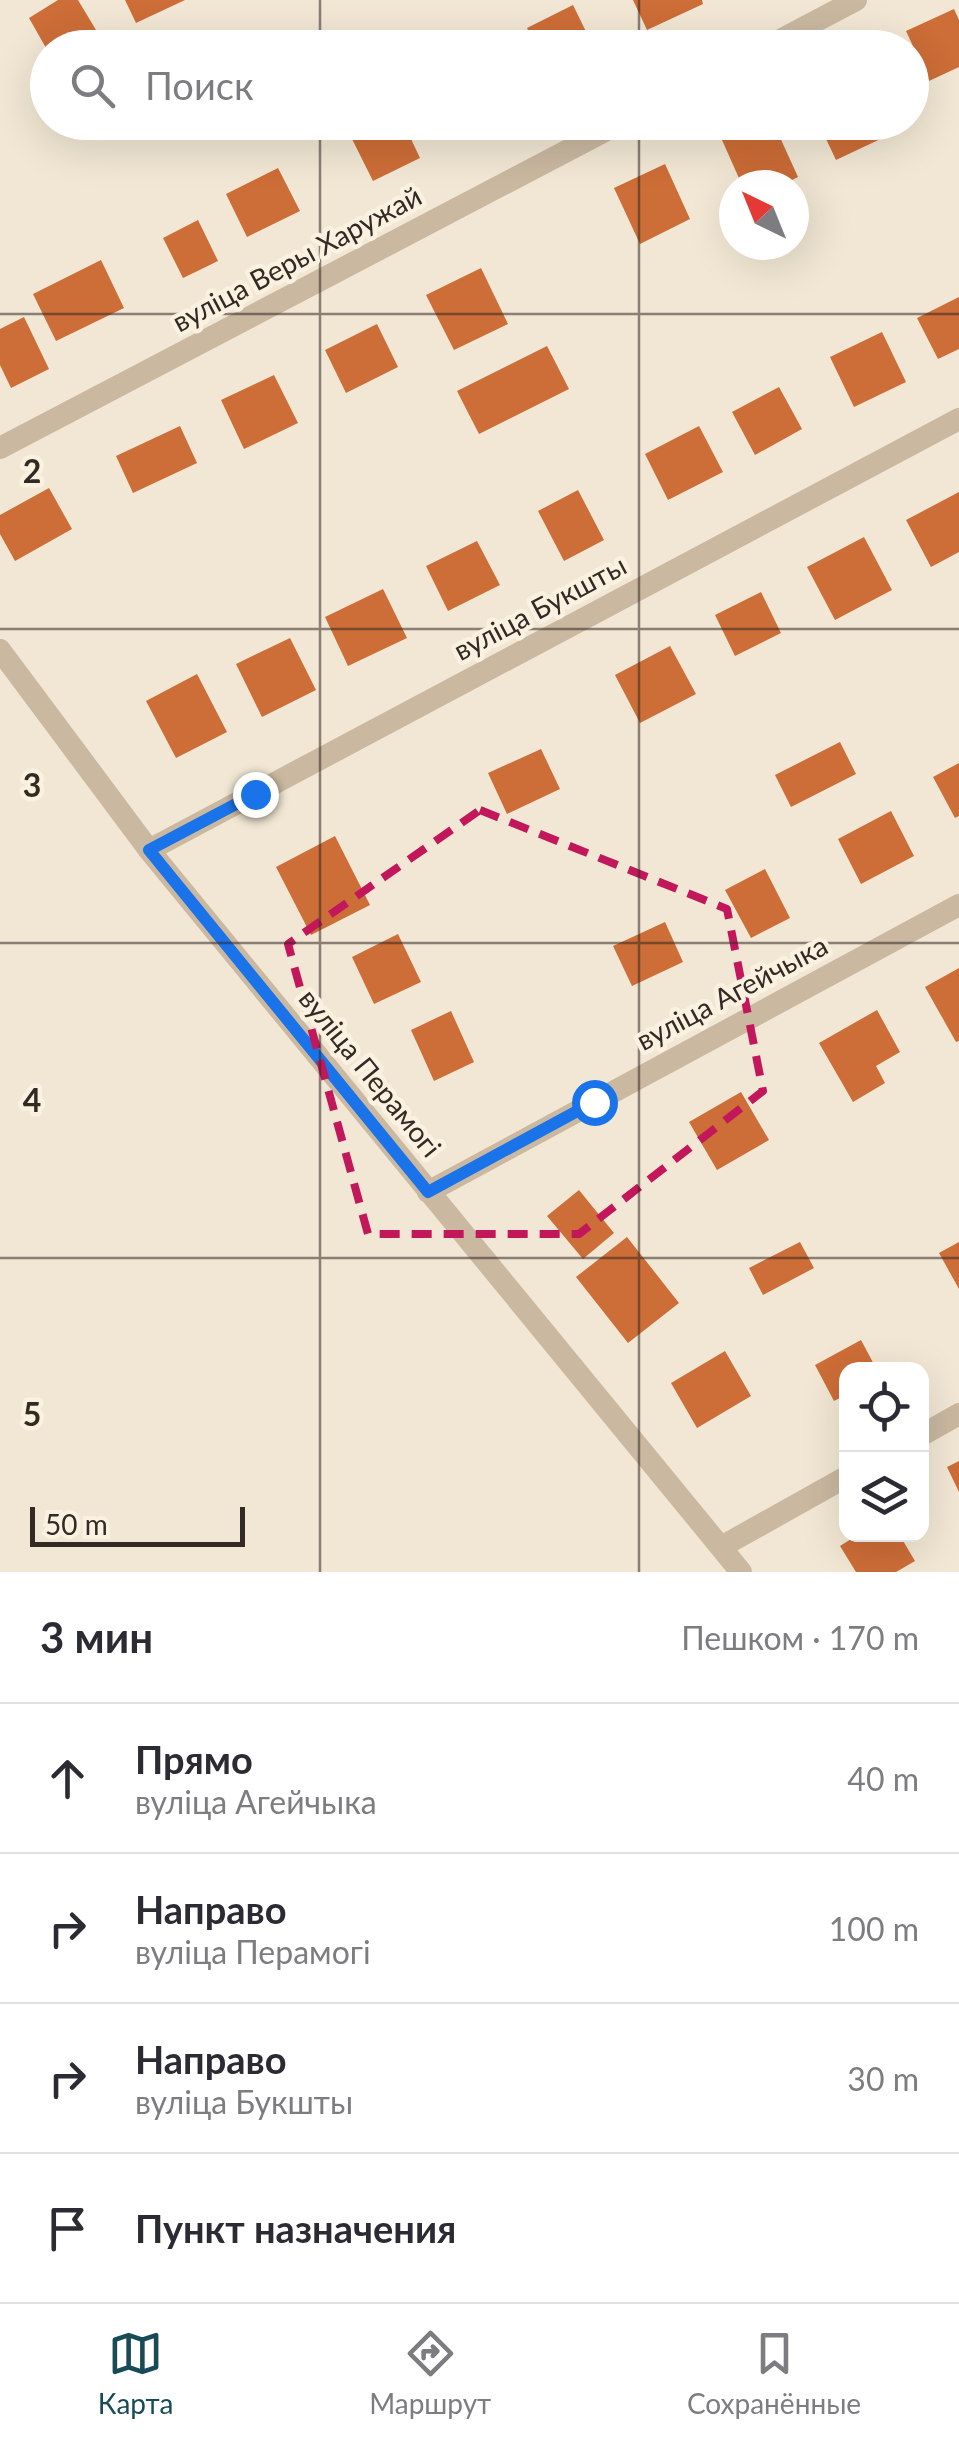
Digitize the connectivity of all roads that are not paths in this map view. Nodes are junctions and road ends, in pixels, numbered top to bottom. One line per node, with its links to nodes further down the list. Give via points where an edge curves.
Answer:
1 (856, 0): 2 (street)
2 (800, 30)
3 (588, 140): 5 (street, вуліца Веры Харужай)
4 (959, 419): 7 (street, вуліца Букшты)
5 (0, 448)
6 (0, 650): 7 (street, вуліца Перамогі)
7 (149, 850): 9 (street, вуліца Перамогі)
8 (959, 904): 9 (street, вуліца Агейчыка)
9 (428, 1192): 13 (street, вуліца Перамогі)
10 (959, 1414): 11 (street)
11 (929, 1431)
12 (839, 1481): 13 (street)
13 (721, 1547): 14 (street, вуліца Перамогі)
14 (741, 1572)

